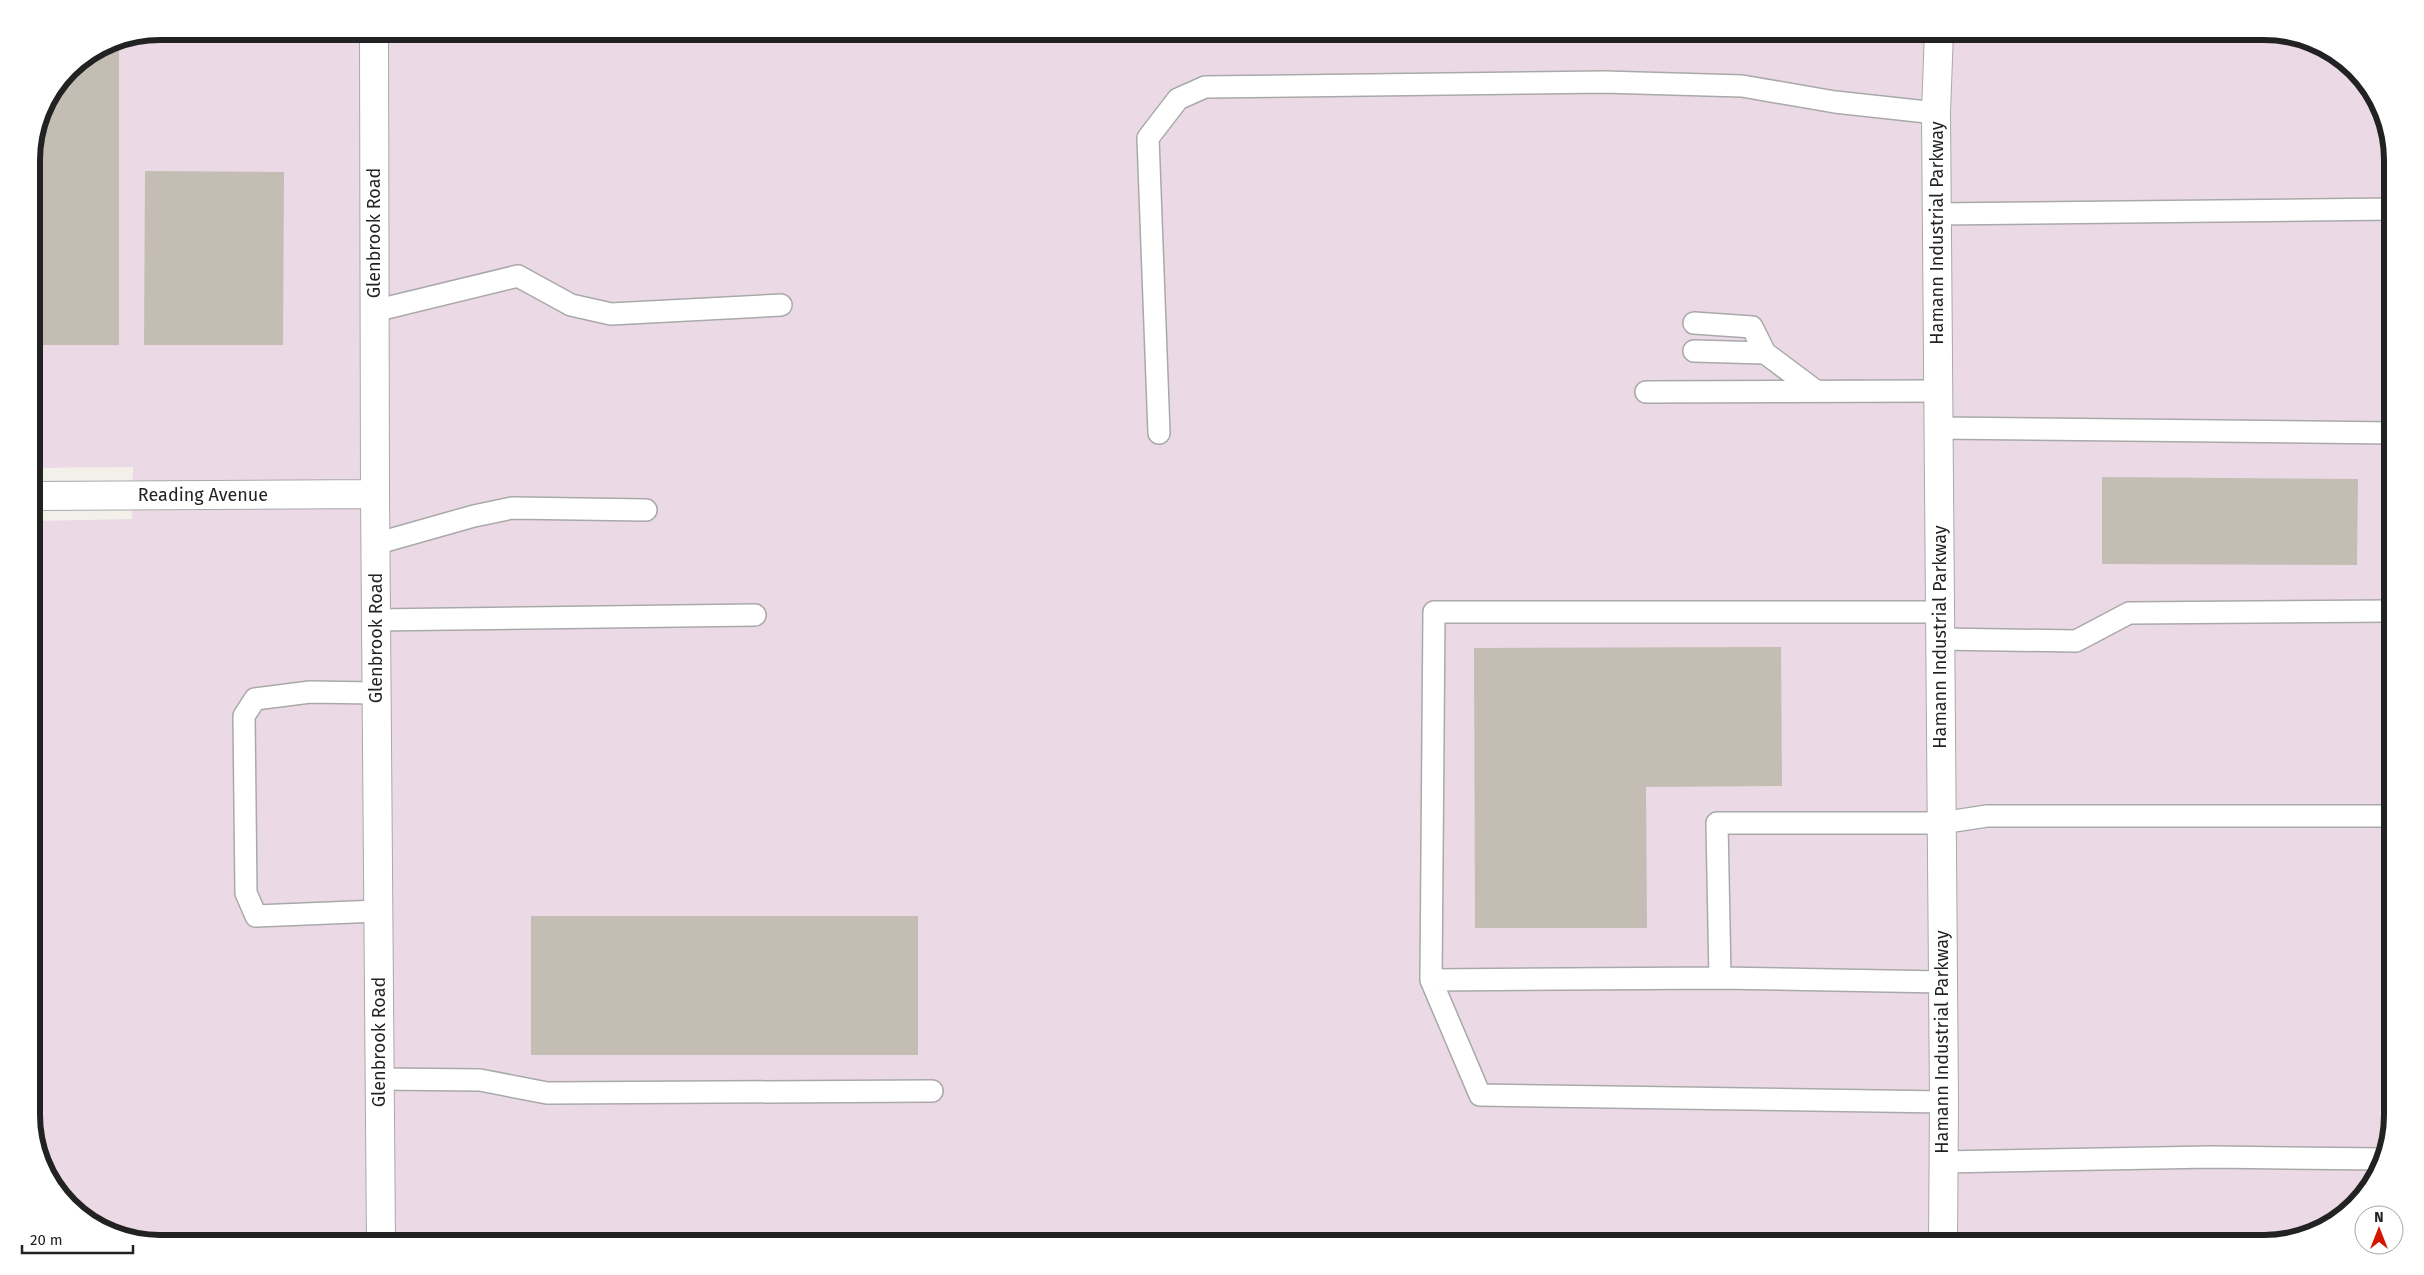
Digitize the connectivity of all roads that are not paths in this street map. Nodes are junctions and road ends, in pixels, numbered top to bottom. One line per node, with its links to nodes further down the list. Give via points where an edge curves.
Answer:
1 (374, 40): 7 (street, Glenbrook Road)
2 (1939, 40): 3 (street, Hamann Industrial Parkway)
3 (1936, 113): 5 (street, Hamann Industrial Parkway); 15 (lane, via 1835,102 1742,86 1604,82 1205,87 1178,99 1148,138)
4 (2384, 209): 5 (lane)
5 (1937, 214): 12 (street, Hamann Industrial Parkway)
6 (781, 306): 7 (lane, via 611,314 571,305 518,276)
7 (374, 311): 17 (street, Glenbrook Road)
8 (1694, 324): 10 (lane, via 1752,327)
9 (1694, 351): 10 (lane)
10 (1765, 353): 11 (lane)
11 (1816, 391): 12 (lane); 13 (lane)
12 (1938, 391): 14 (street, Hamann Industrial Parkway)
13 (1646, 392)
14 (1939, 428): 16 (lane); 22 (street, Hamann Industrial Parkway)
15 (1159, 433)
16 (2384, 433)
17 (374, 494): 18 (street, Reading Avenue); 20 (street, Glenbrook Road)
18 (40, 496)
19 (646, 510): 20 (lane, via 512,508)
20 (375, 544): 24 (street, Glenbrook Road)
21 (2384, 611): 25 (lane, via 2129,613 2076,641)
22 (1939, 612): 25 (street, Hamann Industrial Parkway); 31 (lane, via 1434,612)
23 (755, 615): 24 (lane)
24 (376, 620): 26 (street, Glenbrook Road)
25 (1939, 640): 28 (street, Hamann Industrial Parkway)
26 (376, 694): 29 (street, Glenbrook Road); 29 (lane, via 310,692 255,699 244,716 246,893 256,916)
27 (2384, 816): 28 (lane, via 1987,816)
28 (1941, 823): 30 (lane, via 1717,823); 32 (street, Hamann Industrial Parkway)
29 (378, 911): 33 (street, Glenbrook Road)
30 (1720, 978): 31 (lane); 32 (lane)
31 (1431, 980): 35 (lane, via 1480,1095)
32 (1942, 982): 35 (street, Hamann Industrial Parkway)
33 (379, 1079): 34 (lane, via 480,1080 547,1093); 38 (street, Glenbrook Road)
34 (932, 1091)
35 (1944, 1102): 37 (street, Hamann Industrial Parkway)
36 (2376, 1159): 37 (lane, via 2211,1157)
37 (1943, 1162): 39 (street, Hamann Industrial Parkway)
38 (381, 1235)
39 (1943, 1235)

